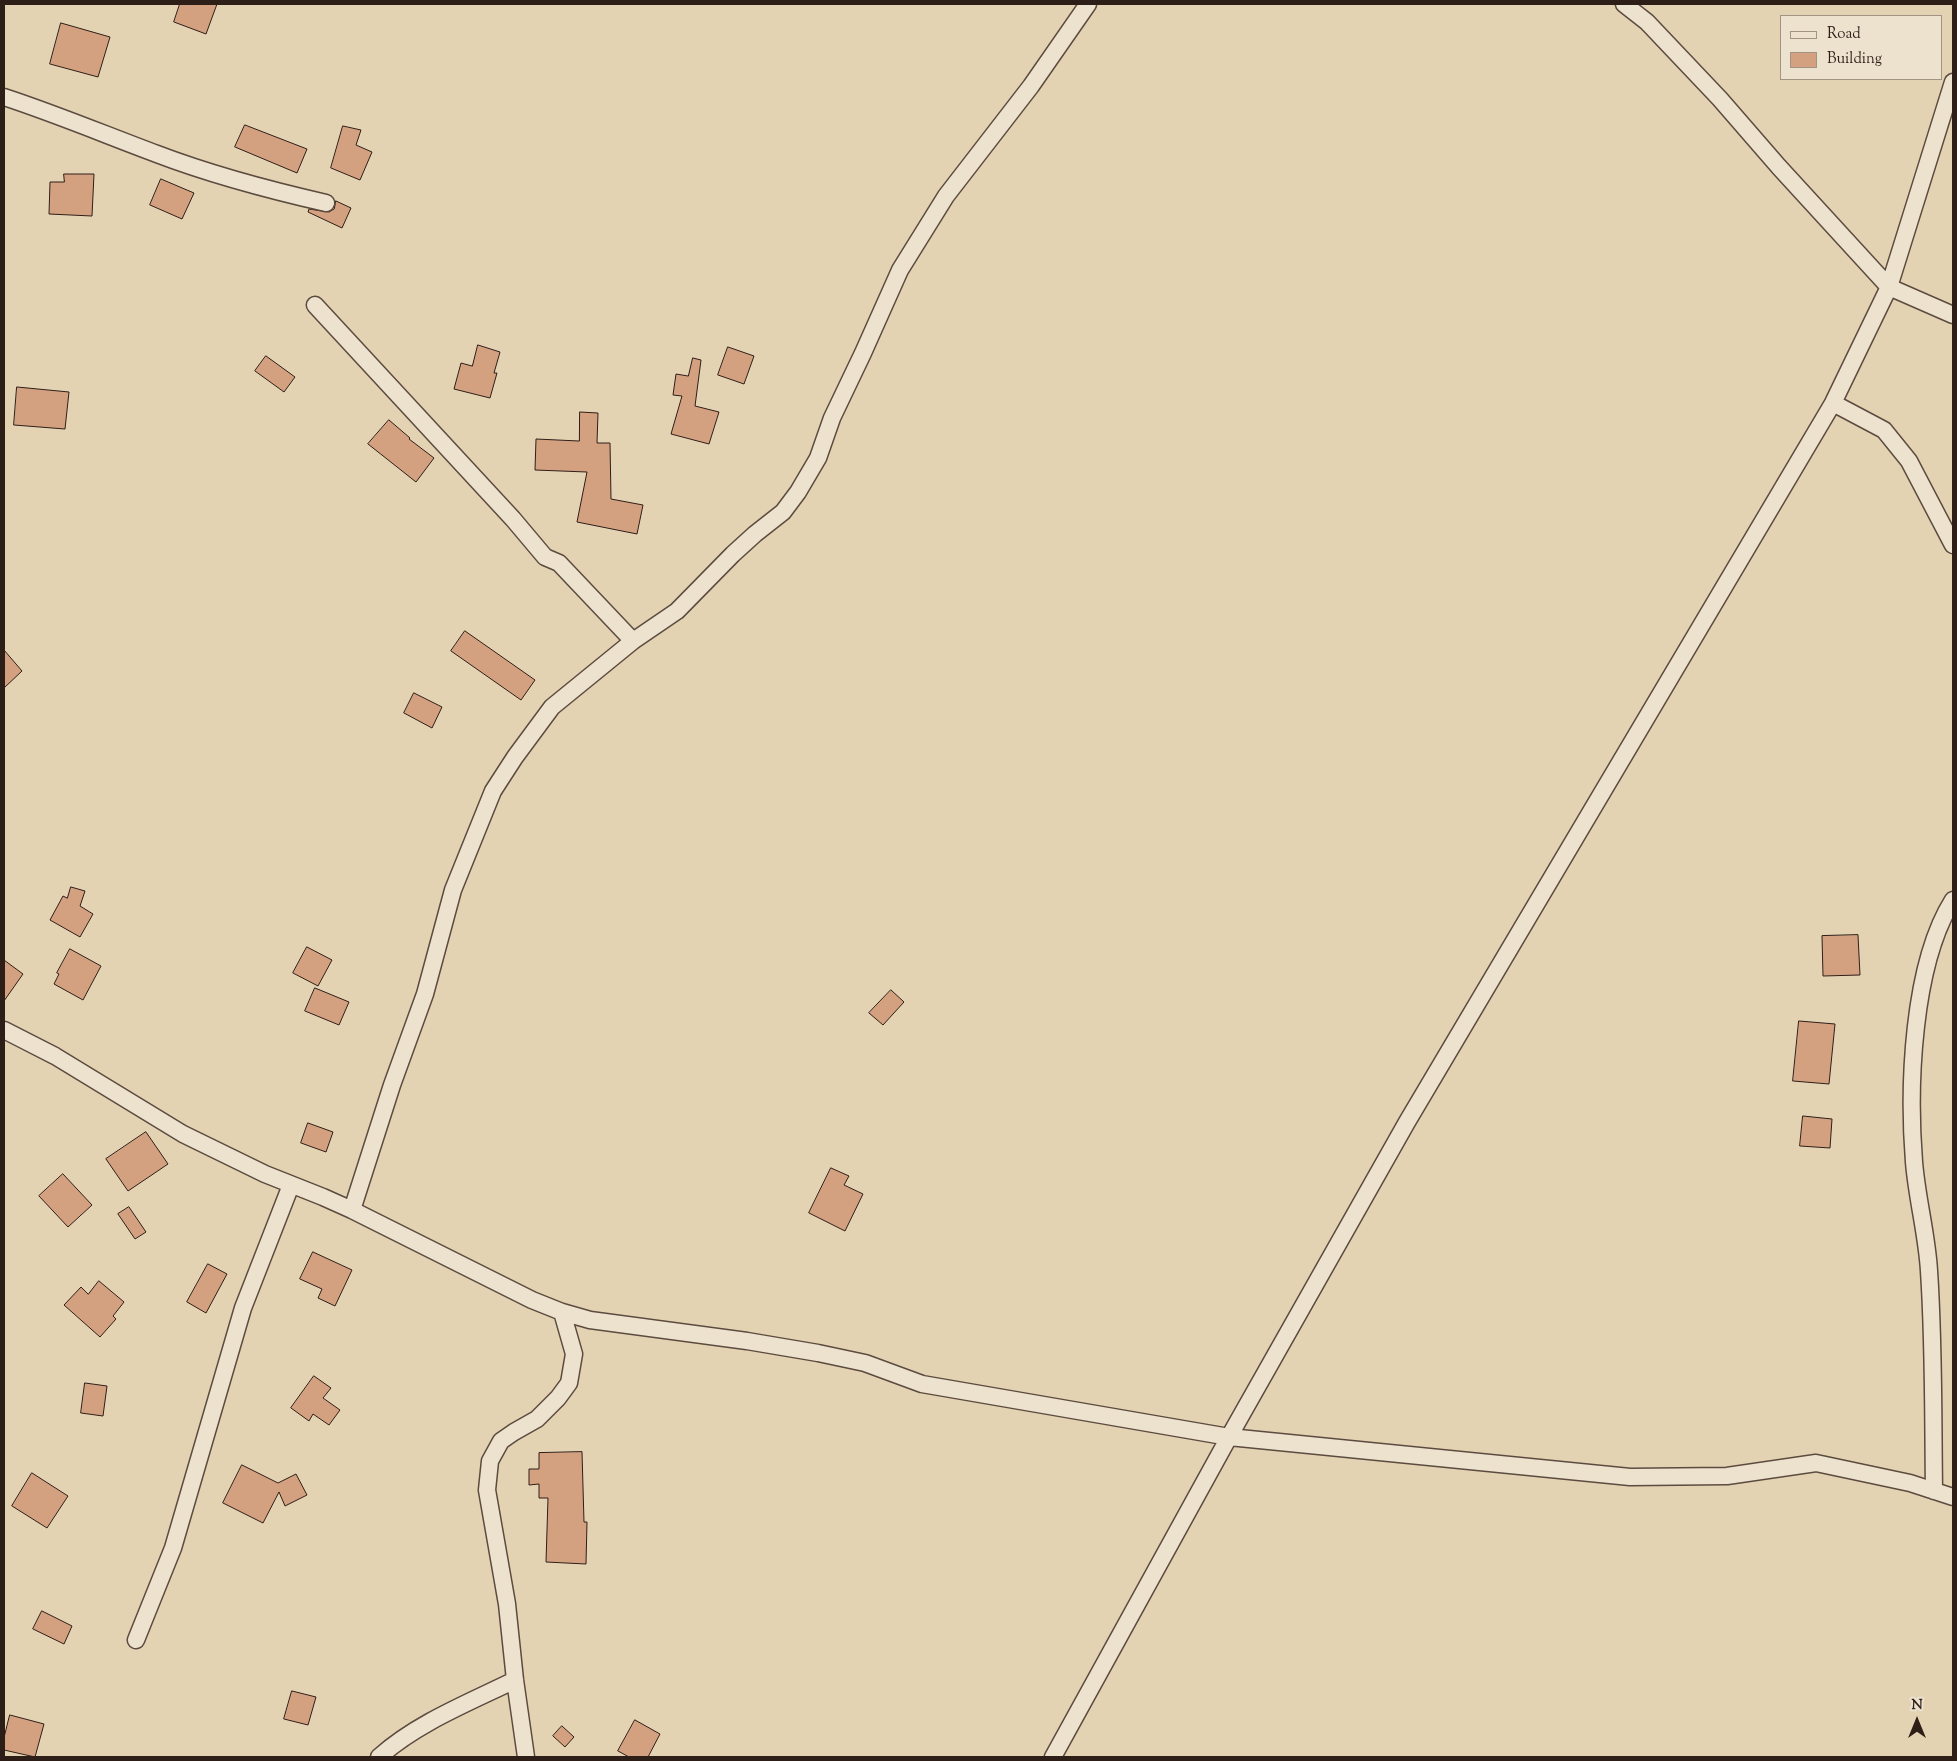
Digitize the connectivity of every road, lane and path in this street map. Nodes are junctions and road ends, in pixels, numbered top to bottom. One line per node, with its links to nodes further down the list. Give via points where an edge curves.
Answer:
1 (1088, 4): 11 (street, via 1031,86 946,196 900,270 832,418 818,458 798,492 783,512 733,554 677,610)
2 (1624, 4): 6 (street, via 1646,22 1720,99)
3 (1953, 82): 6 (street)
4 (4, 97): 5 (street, via 159,155 273,191)
5 (326, 203)
6 (1889, 287): 8 (street); 9 (street)
7 (315, 305): 11 (street, via 545,557 559,563)
8 (1953, 315)
9 (1833, 403): 10 (street, via 1884,430 1909,461); 17 (street, via 1407,1122)
10 (1953, 545)
11 (633, 642): 15 (street, via 552,707 493,791 453,890 425,994)
12 (1953, 900): 18 (street, via 1932,947 1920,995 1910,1087 1914,1164 1929,1269)
13 (4, 1030): 14 (street, via 55,1056 182,1134)
14 (291, 1184): 15 (street); 20 (street, via 243,1308 173,1548)
15 (352, 1210): 16 (street)
16 (562, 1312): 17 (street, via 590,1320 818,1353 865,1363 922,1384); 21 (street, via 574,1354 569,1383 537,1419 501,1441 490,1461 488,1490)
17 (1229, 1437): 18 (street, via 1630,1476 1727,1476 1816,1464); 24 (street)
18 (1934, 1491): 19 (street)
19 (1953, 1497)
20 (136, 1640)
21 (515, 1680): 22 (street, via 448,1712 397,1741); 23 (street)
22 (379, 1757)
23 (526, 1757)
24 (1053, 1757)

